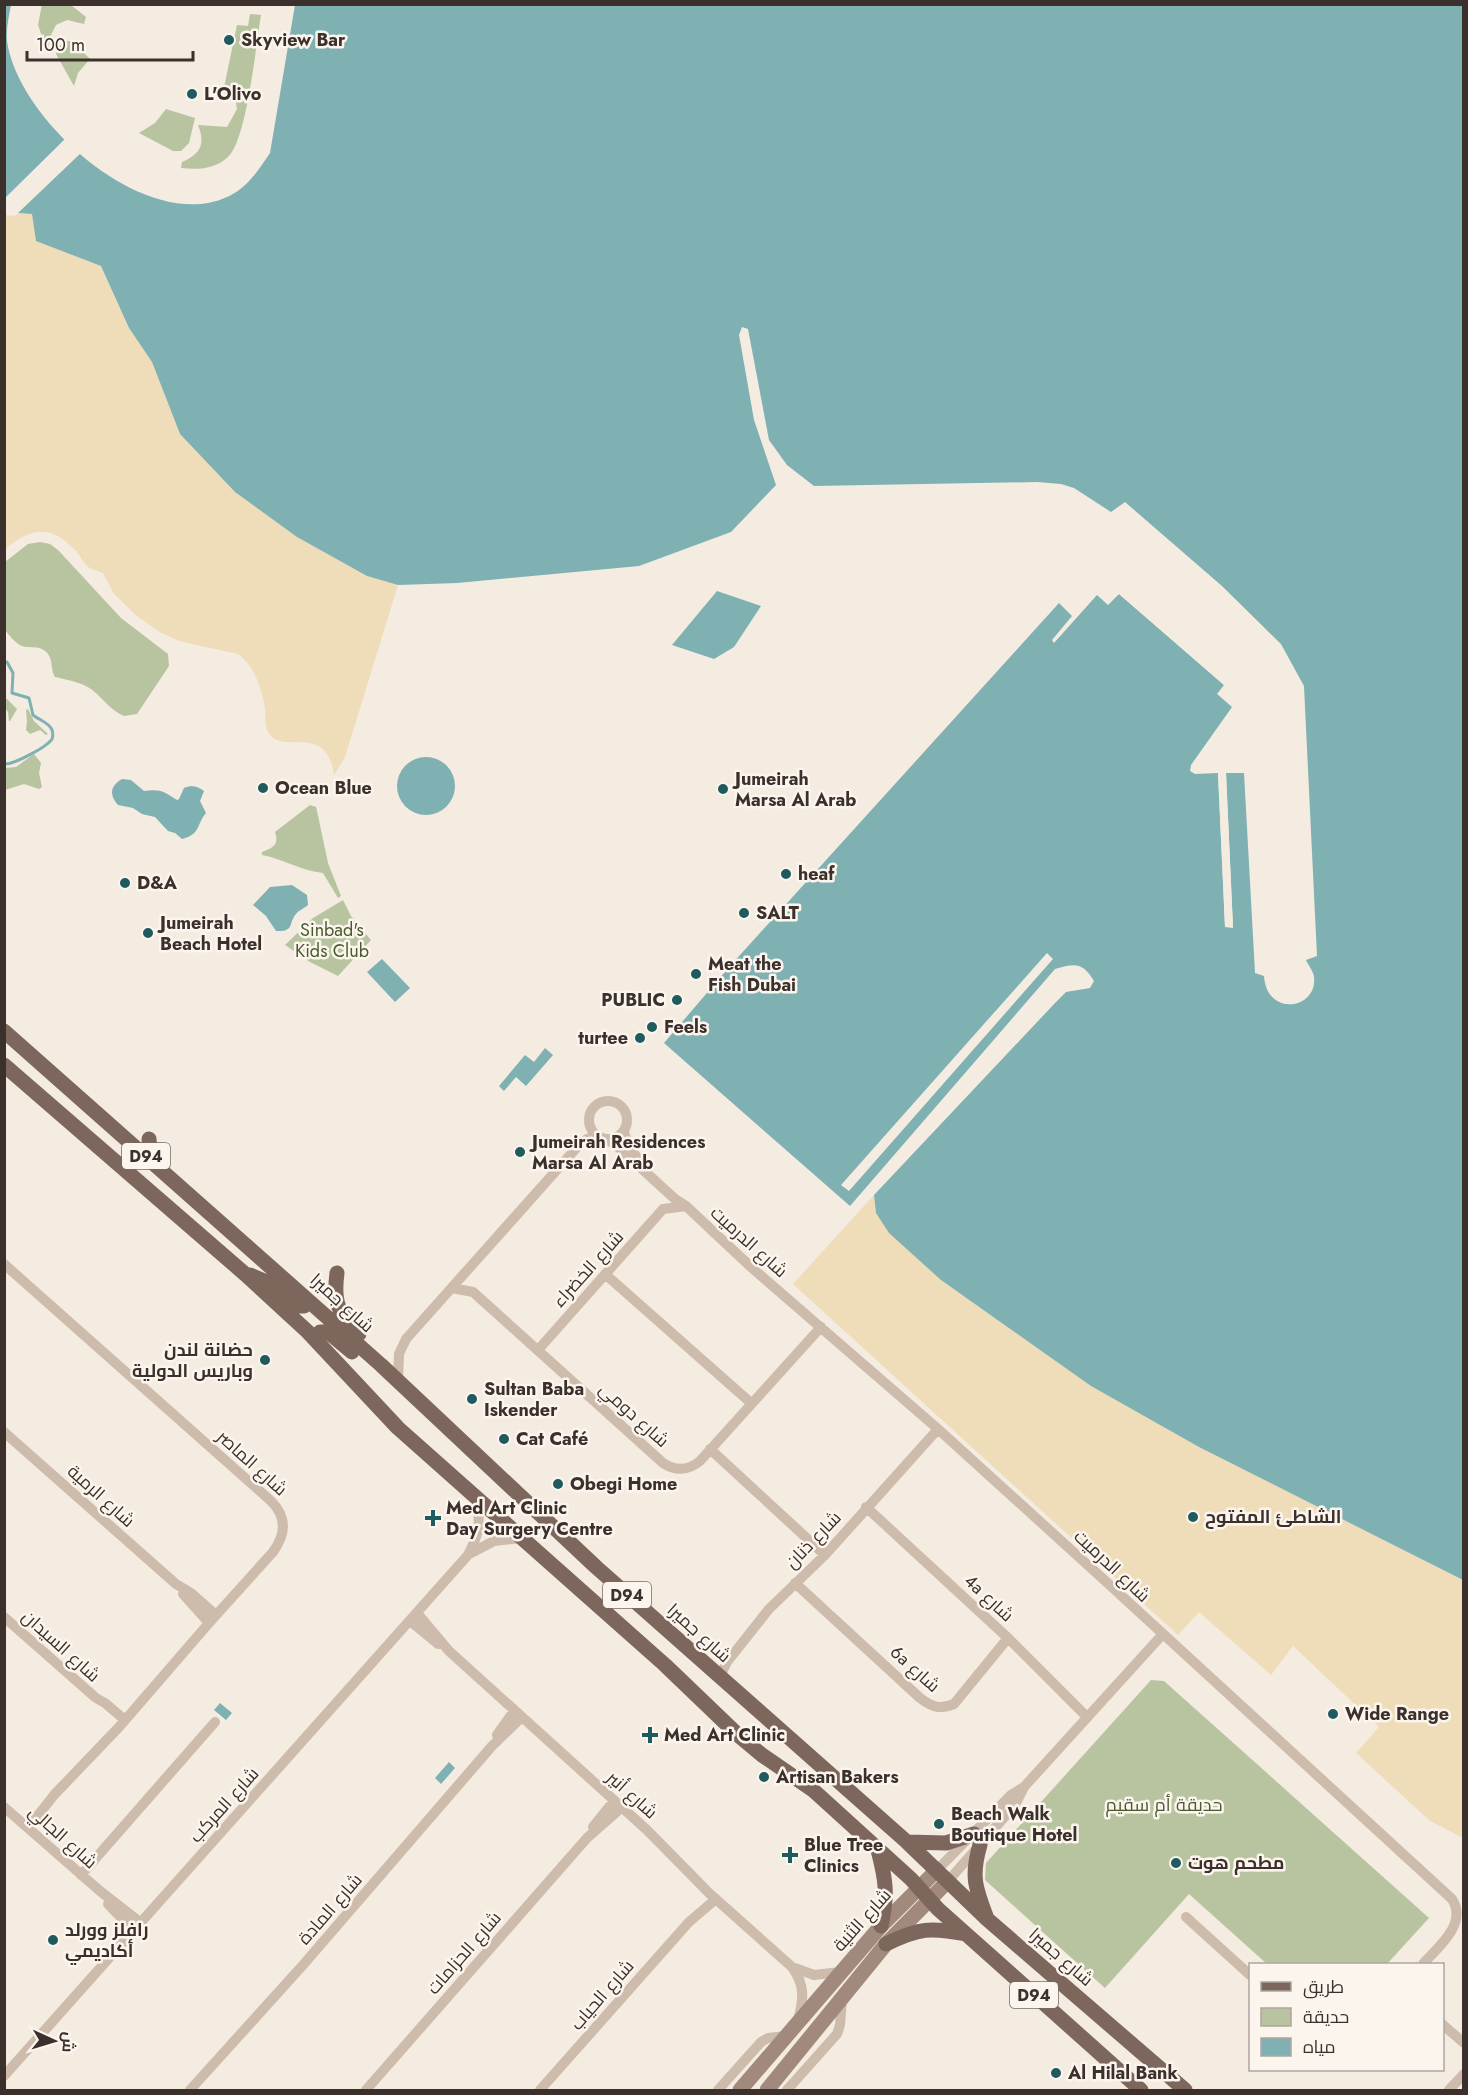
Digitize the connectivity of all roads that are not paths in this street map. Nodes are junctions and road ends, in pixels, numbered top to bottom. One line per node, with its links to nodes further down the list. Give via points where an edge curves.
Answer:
1 (4, 1031): 6 (main road, شارع جميرا / D94)
2 (4, 1065): 13 (main road, D94)
3 (624, 1131): 4 (street, via 618,1137); 4 (street, شارع الدرميت, via 627,1118 623,1108 605,1101 595,1106 589,1116 590,1127); 8 (street, شارع الدرميت, via 633,1153 681,1196)
4 (602, 1138): 7 (street, شارع الدرميت); 11 (street, via 587,1139 579,1145)
5 (149, 1139): 6 (main road)
6 (152, 1161): 17 (main road, شارع جميرا / D94)
7 (662, 1187): 8 (street, شارع الدرميت); 9 (street)
8 (686, 1206): 9 (street); 18 (street, شارع الدرميت)
9 (663, 1209): 14 (street, شارع الخضراء)
10 (4, 1264): 35 (street, شارع الماصر, via 277,1507 284,1529 277,1547)
11 (468, 1270): 15 (street); 16 (street)
12 (337, 1273): 21 (main road, via 335,1298 339,1311 374,1350)
13 (244, 1274): 17 (main road, via 266,1280 296,1306); 19 (main road, D94)
14 (605, 1274): 20 (street, شارع الخضراء); 23 (street)
15 (452, 1288): 16 (street); 22 (street, via 403,1344)
16 (473, 1292): 20 (street, شارع دومي)
17 (310, 1302): 21 (main road, شارع جميرا / D94)
18 (820, 1327): 23 (street, شارع دومي); 24 (street, شارع الدرميت)
19 (314, 1338): 21 (main road, via 320,1332 328,1332 359,1359); 27 (main road, D94, via 398,1428)
20 (537, 1350): 26 (street, شارع دومي, via 668,1466 691,1467)
21 (381, 1365): 22 (main road, شارع جميرا / D94)
22 (398, 1380): 38 (main road, شارع جميرا / D94)
23 (751, 1403): 26 (street, شارع دومي)
24 (938, 1429): 28 (street, شارع ذنان); 36 (street, شارع الدرميت)
25 (4, 1432): 35 (street, شارع الرمية)
26 (710, 1449): 31 (street)
27 (476, 1498): 29 (main road, D94); 30 (street, شارع المركب, via 479,1530)
28 (866, 1507): 31 (street, شارع ذنان); 37 (street, 4a شارع)
29 (522, 1538): 30 (street, شارع المركب, via 494,1541); 48 (main road, D94, via 738,1735 813,1790)
30 (468, 1555): 34 (street, شارع المركب)
31 (825, 1555): 32 (street, شارع ذنان)
32 (795, 1582): 37 (street, 6a شارع, via 933,1707 954,1704); 38 (street, شارع ذنان, via 730,1657)
33 (4, 1617): 42 (street, شارع السيدان)
34 (414, 1617): 39 (street, شارع أنير, via 438,1645); 56 (street, شارع المركب)
35 (212, 1619): 42 (street, شارع الماصر)
36 (1162, 1635): 40 (street, شارع الثنية); 59 (street, شارع الدرميت, via 1452,1899 1458,1909 1457,1925)
37 (1008, 1638): 40 (street, 4a شارع)
38 (719, 1678): 47 (main road, شارع جميرا / D94)
39 (518, 1714): 43 (street, شارع أنير); 70 (street, شارع المادة)
40 (1088, 1717): 46 (street, شارع الثنية, via 1024,1787 1011,1795)
41 (215, 1722): 49 (street)
42 (122, 1723): 45 (street, شارع الماصر)
43 (618, 1804): 52 (street, شارع أنير); 71 (street, شارع الحزامات, via 596,1822 587,1838)
44 (4, 1807): 45 (street, شارع الجالي)
45 (24, 1825): 49 (street, شارع الجالي)
46 (977, 1839): 47 (main road); 50 (street, شارع الثنية); 54 (main road, via 974,1881)
47 (907, 1842): 50 (main road, شارع جميرا / D94)
48 (878, 1850): 51 (main road, D94); 55 (main road, via 887,1889)
49 (81, 1875): 56 (street, شارع الجالي)
50 (942, 1875): 51 (main road, شارع الثنية); 54 (main road, شارع جميرا / D94)
51 (924, 1893): 55 (main road, شارع الثنية); 57 (main road, D94); 58 (main road, شارع الثنية)
52 (713, 1896): 60 (street, شارع أنير); 72 (street, شارع الحياب)
53 (1186, 1917): 62 (street)
54 (987, 1919): 78 (main road, شارع جميرا / D94)
55 (881, 1926): 61 (main road, شارع الثنية)
56 (137, 1927): 69 (street, شارع المركب)
57 (966, 1934): 58 (main road, via 924,1930); 77 (main road, D94)
58 (886, 1944): 63 (main road, شارع الثنية)
59 (1424, 1963)
60 (792, 1966): 61 (street, شارع أنير, via 814,1975); 64 (street, شارع أنير, via 804,1992)
61 (842, 1972): 64 (main road, شارع الثنية)
62 (1249, 1973)
63 (842, 1998): 75 (main road, شارع الثنية); 76 (street, via 837,2034)
64 (798, 2022): 66 (main road, شارع الثنية)
65 (1444, 2025): 67 (street)
66 (786, 2036): 73 (street, via 761,2042); 74 (main road, شارع الثنية)
67 (1464, 2043)
68 (1464, 2074): 79 (street)
69 (4, 2076)
70 (190, 2091)
71 (366, 2091)
72 (540, 2091)
73 (718, 2091)
74 (740, 2091)
75 (767, 2091)
76 (787, 2091)
77 (1141, 2091)
78 (1185, 2091)
79 (1449, 2091)

